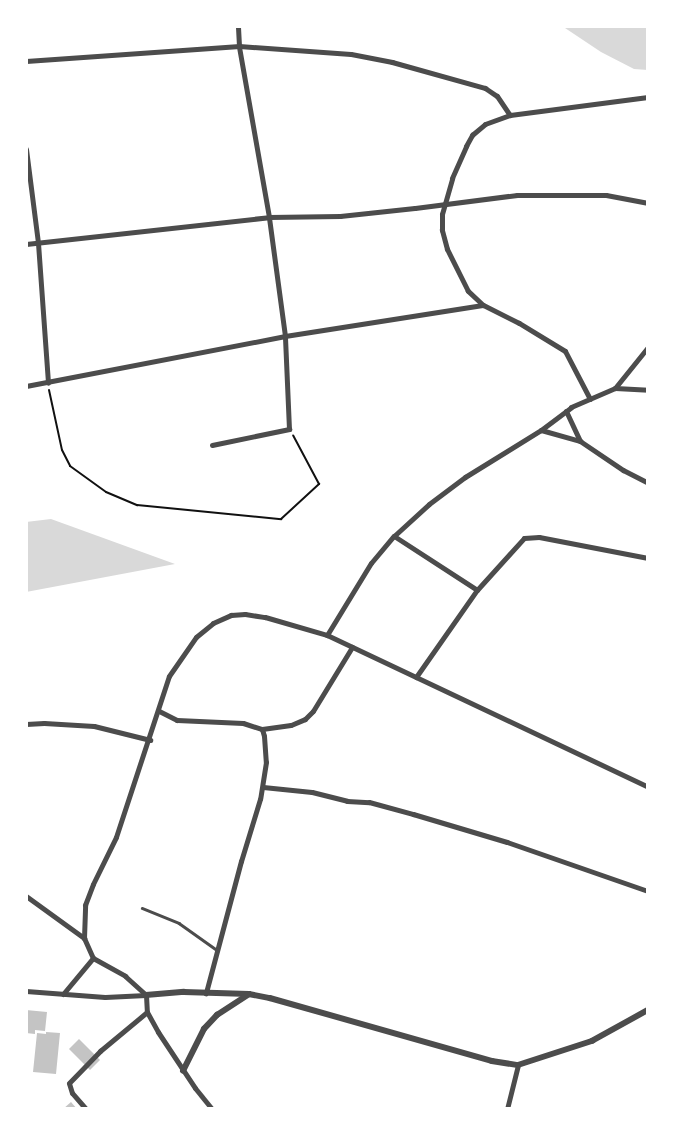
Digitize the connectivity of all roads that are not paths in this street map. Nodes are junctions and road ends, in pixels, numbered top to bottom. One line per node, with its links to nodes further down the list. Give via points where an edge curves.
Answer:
1 (238, 26): 2 (street)
2 (239, 46): 3 (street); 5 (street, via 351,54 392,62 485,88 497,96); 9 (street)
3 (26, 61)
4 (648, 97): 5 (street)
5 (510, 115): 8 (street, via 485,124 472,135 457,164)
6 (26, 149): 10 (street)
7 (648, 202): 8 (street, via 606,195 553,193)
8 (444, 203): 9 (street, via 340,216); 12 (street, via 442,230 447,249 468,291)
9 (269, 217): 10 (street); 13 (street)
10 (38, 243): 11 (street); 15 (street)
11 (26, 244)
12 (483, 305): 13 (street); 19 (street, via 564,351)
13 (286, 336): 15 (street); 23 (street, via 289,429)
14 (648, 347): 17 (street)
15 (48, 383): 16 (street)
16 (26, 386)
17 (614, 388): 18 (street); 19 (street)
18 (648, 390)
19 (590, 398): 20 (street)
20 (566, 411): 21 (street); 22 (street)
21 (541, 430): 22 (street); 25 (street, via 465,477)
22 (580, 441): 24 (street)
23 (212, 445)
24 (648, 483)
25 (394, 536): 27 (street); 28 (street, via 371,563)
26 (648, 558): 27 (street, via 539,537 524,538)
27 (477, 590): 30 (street)
28 (327, 635): 29 (street); 31 (street, via 246,614 232,615 213,623 196,637 169,676)
29 (352, 647): 30 (street); 33 (street, via 305,719 292,725)
30 (416, 677): 35 (street)
31 (159, 711): 33 (street, via 177,720 243,723); 34 (street)
32 (26, 724): 34 (street, via 94,726)
33 (262, 729): 36 (street, via 266,750)
34 (150, 740): 40 (street, via 116,837 85,905)
35 (648, 786)
36 (263, 787): 37 (street, via 369,802 507,842); 41 (street)
37 (648, 891)
38 (26, 896): 40 (street)
39 (142, 908): 41 (lane, via 179,923)
40 (84, 938): 42 (street)
41 (218, 951): 44 (street)
42 (93, 958): 45 (street); 47 (street, via 125,976)
43 (26, 991): 45 (street)
44 (206, 992): 46 (street); 47 (street)
45 (63, 994): 47 (street)
46 (249, 994): 50 (street, via 492,1061); 51 (street, via 223,1011 204,1029)
47 (146, 995): 49 (street)
48 (648, 1010): 50 (street, via 592,1041)
49 (147, 1012): 51 (street); 52 (street, via 100,1051 69,1083 72,1093)
50 (518, 1065): 54 (street)
51 (183, 1071): 53 (street)
52 (86, 1109)
53 (212, 1109)
54 (507, 1109)

